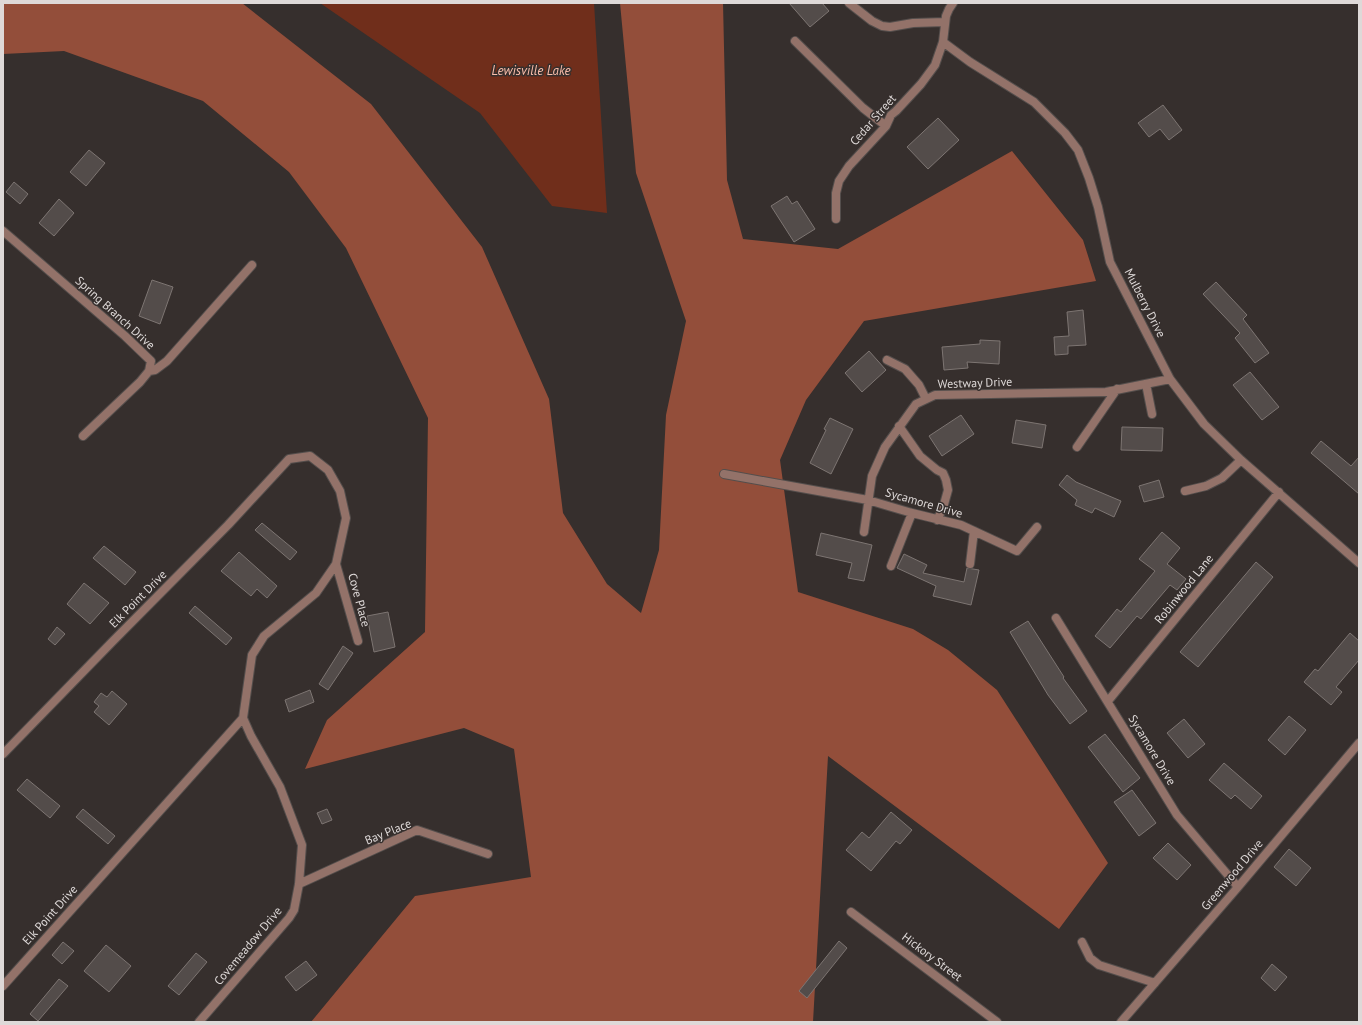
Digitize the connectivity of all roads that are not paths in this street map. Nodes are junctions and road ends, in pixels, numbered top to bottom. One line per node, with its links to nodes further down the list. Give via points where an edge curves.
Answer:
1 (849, 3): 3 (street, via 882,26)
2 (953, 3): 3 (street, Cedar Street)
3 (945, 22): 5 (street, Cedar Street)
4 (795, 40): 6 (street, via 863,108)
5 (943, 42): 6 (street, Cedar Street, via 935,65 921,84 891,115); 12 (street, Mulberry Drive, via 1034,102 1078,150 1098,207 1110,262)
6 (886, 126): 7 (street, Cedar Street, via 849,166 839,181 836,192)
7 (836, 219)
8 (3, 231): 11 (street, Spring Branch Drive, via 151,361)
9 (252, 265): 11 (street, via 167,361 155,370)
10 (887, 360): 15 (street, via 905,369 919,385)
11 (148, 371): 18 (street, via 140,382)
12 (1170, 379): 13 (street, Westway Drive); 20 (street, Mulberry Drive, via 1204,424)
13 (1146, 384): 14 (street, Westway Drive); 16 (street)
14 (1117, 390): 15 (street, Westway Drive, via 935,395); 19 (street)
15 (926, 399): 17 (street, Westway Drive, via 916,404)
16 (1152, 414)
17 (899, 426): 24 (street, Westway Drive, via 885,447 872,476); 26 (street, via 920,456 943,473 946,480 948,490)
18 (83, 436)
19 (1077, 447)
20 (1241, 460): 22 (street, via 1222,478 1206,486); 23 (street, Mulberry Drive)
21 (724, 474): 24 (street)
22 (1185, 491)
23 (1279, 492): 30 (street, Mulberry Drive); 36 (street, Robinwood Lane)
24 (868, 500): 25 (street, Sycamore Drive); 29 (street, Westway Drive)
25 (912, 513): 26 (street, Sycamore Drive); 33 (street)
26 (937, 520): 28 (street, Sycamore Drive, via 961,525)
27 (1037, 526): 28 (street, Sycamore Drive, via 1017,551)
28 (974, 531): 32 (street)
29 (864, 532)
30 (1359, 563)
31 (336, 564): 35 (street, Cove Place); 37 (street, via 316,593 264,636 252,656); 39 (street, Elk Point Drive, via 346,518 340,491 328,470 310,456 289,459 228,525)
32 (970, 564)
33 (891, 566)
34 (1056, 618): 36 (street, Sycamore Drive)
35 (358, 641)
36 (1108, 701): 42 (street, Sycamore Drive, via 1178,815)
37 (243, 718): 41 (street, Covemeadow Drive, via 280,787 302,845); 46 (street, Elk Point Drive)
38 (1359, 743): 42 (street, Greenwood Drive)
39 (3, 754)
40 (488, 854): 41 (street, Bay Place, via 417,830)
41 (299, 884): 47 (street, Covemeadow Drive, via 290,918)
42 (1238, 887): 45 (street, Greenwood Drive)
43 (852, 912): 48 (street, Hickory Street)
44 (1082, 942): 45 (street, via 1090,958 1100,965)
45 (1155, 983): 49 (street, Greenwood Drive)
46 (3, 986)
47 (199, 1022)
48 (997, 1022)
49 (1121, 1022)

